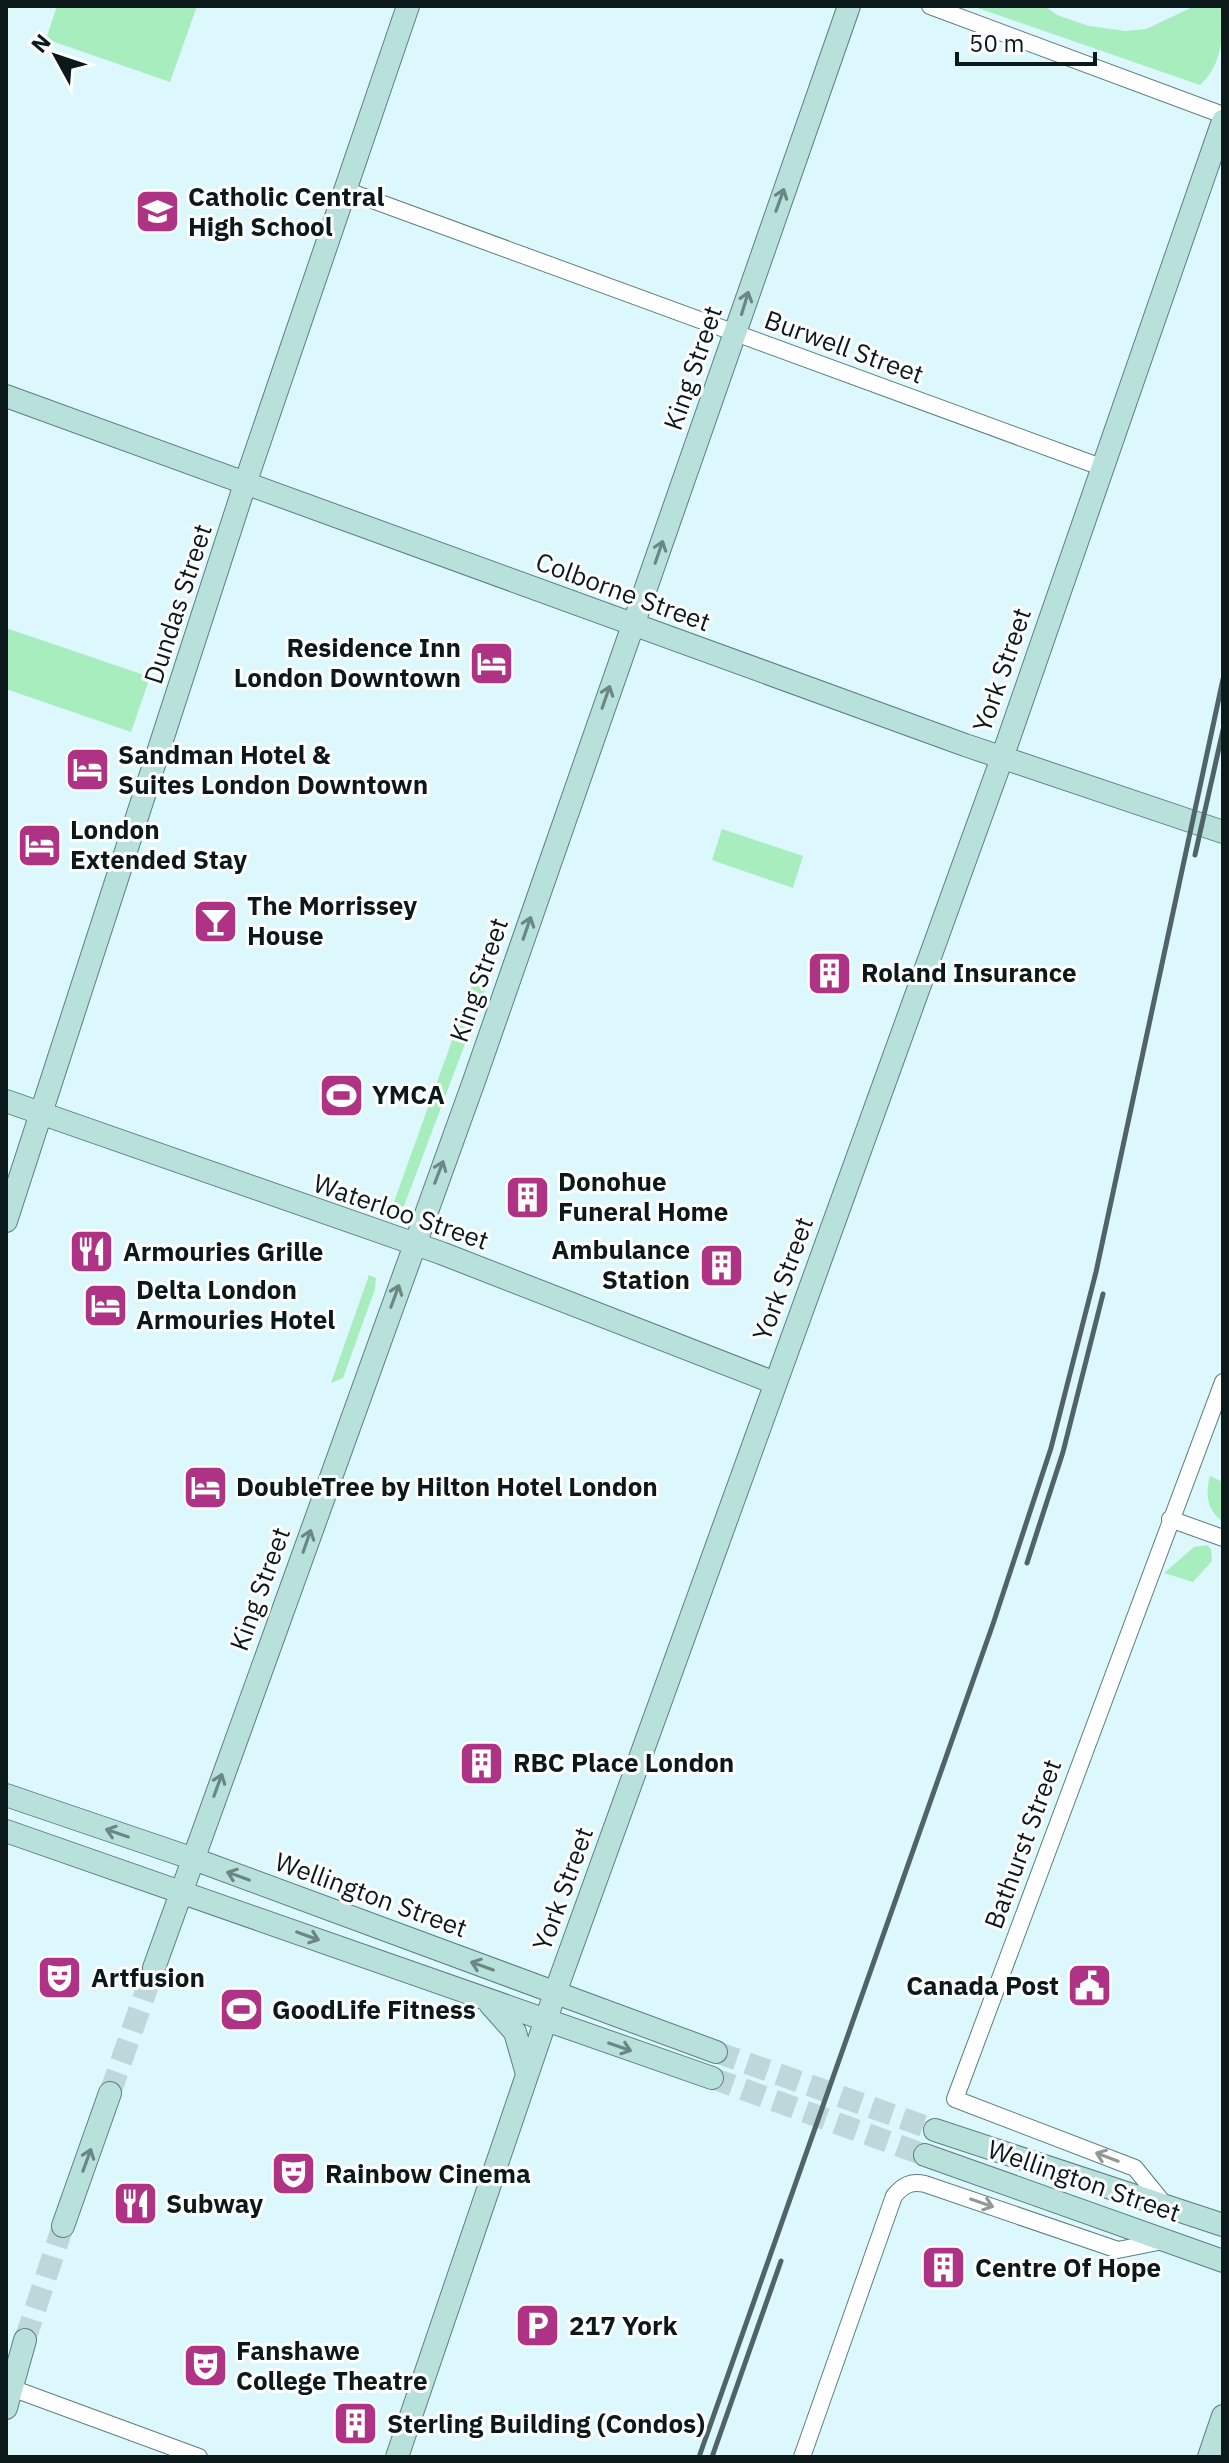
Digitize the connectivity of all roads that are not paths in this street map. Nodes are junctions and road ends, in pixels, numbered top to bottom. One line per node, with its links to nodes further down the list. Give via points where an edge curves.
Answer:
1 (408, 6): 6 (main road, Dundas Street)
2 (849, 6): 7 (main road, King Street, one-way to 2)
3 (930, 6): 4 (street)
4 (1223, 115)
5 (1223, 121): 9 (main road, York Street)
6 (345, 190): 7 (street, Burwell Street); 10 (main road, Dundas Street)
7 (736, 333): 9 (street, Burwell Street); 11 (main road, King Street, one-way to 7)
8 (6, 396): 10 (main road, Colborne Street)
9 (1101, 467): 12 (main road, York Street)
10 (246, 481): 11 (main road, Colborne Street); 15 (main road, Dundas Street)
11 (631, 625): 12 (main road, Colborne Street); 17 (main road, King Street, one-way to 11)
12 (1002, 758): 13 (main road, Colborne Street); 19 (main road, York Street)
13 (1223, 832)
14 (6, 1101): 15 (main road, Waterloo Street)
15 (40, 1114): 16 (main road, Dundas Street); 17 (main road, Waterloo Street)
16 (6, 1221)
17 (412, 1246): 19 (main road, Waterloo Street); 24 (main road, King Street, one-way to 17)
18 (1223, 1382): 20 (street, Bathurst Street)
19 (775, 1383): 27 (main road, York Street)
20 (1170, 1519): 21 (street); 36 (street, Bathurst Street, one-way to 20, via 1135,2168 955,2099)
21 (1223, 1538)
22 (6, 1795): 24 (main road, Wellington Street, one-way to 22)
23 (6, 1831): 25 (main road)
24 (191, 1858): 25 (main road, King Street); 27 (main road, Wellington Street, one-way to 24)
25 (182, 1891): 26 (main road, King Street); 28 (main road, one-way to 28)
26 (154, 1968)
27 (555, 1993): 29 (main road, York Street); 30 (main road, Wellington Street)
28 (486, 2001): 29 (main road); 31 (main road, via 515,2032)
29 (546, 2022): 31 (main road, York Street); 32 (main road, one-way to 32)
30 (716, 2052)
31 (527, 2076): 45 (main road, York Street)
32 (712, 2078)
33 (110, 2093): 38 (main road, one-way to 33)
34 (935, 2130): 36 (main road, Wellington Street)
35 (925, 2155): 39 (main road, Wellington Street)
36 (1165, 2205): 37 (main road, Wellington Street)
37 (1223, 2225)
38 (63, 2226)
39 (1169, 2240): 40 (main road, Wellington Street); 46 (street, one-way to 39, via 894,2196 908,2184 925,2184 1118,2250)
40 (1223, 2261)
41 (25, 2340): 42 (main road)
42 (8, 2394): 44 (street)
43 (1223, 2416): 47 (main road)
44 (199, 2457)
45 (397, 2457)
46 (802, 2457)
47 (1209, 2457)

